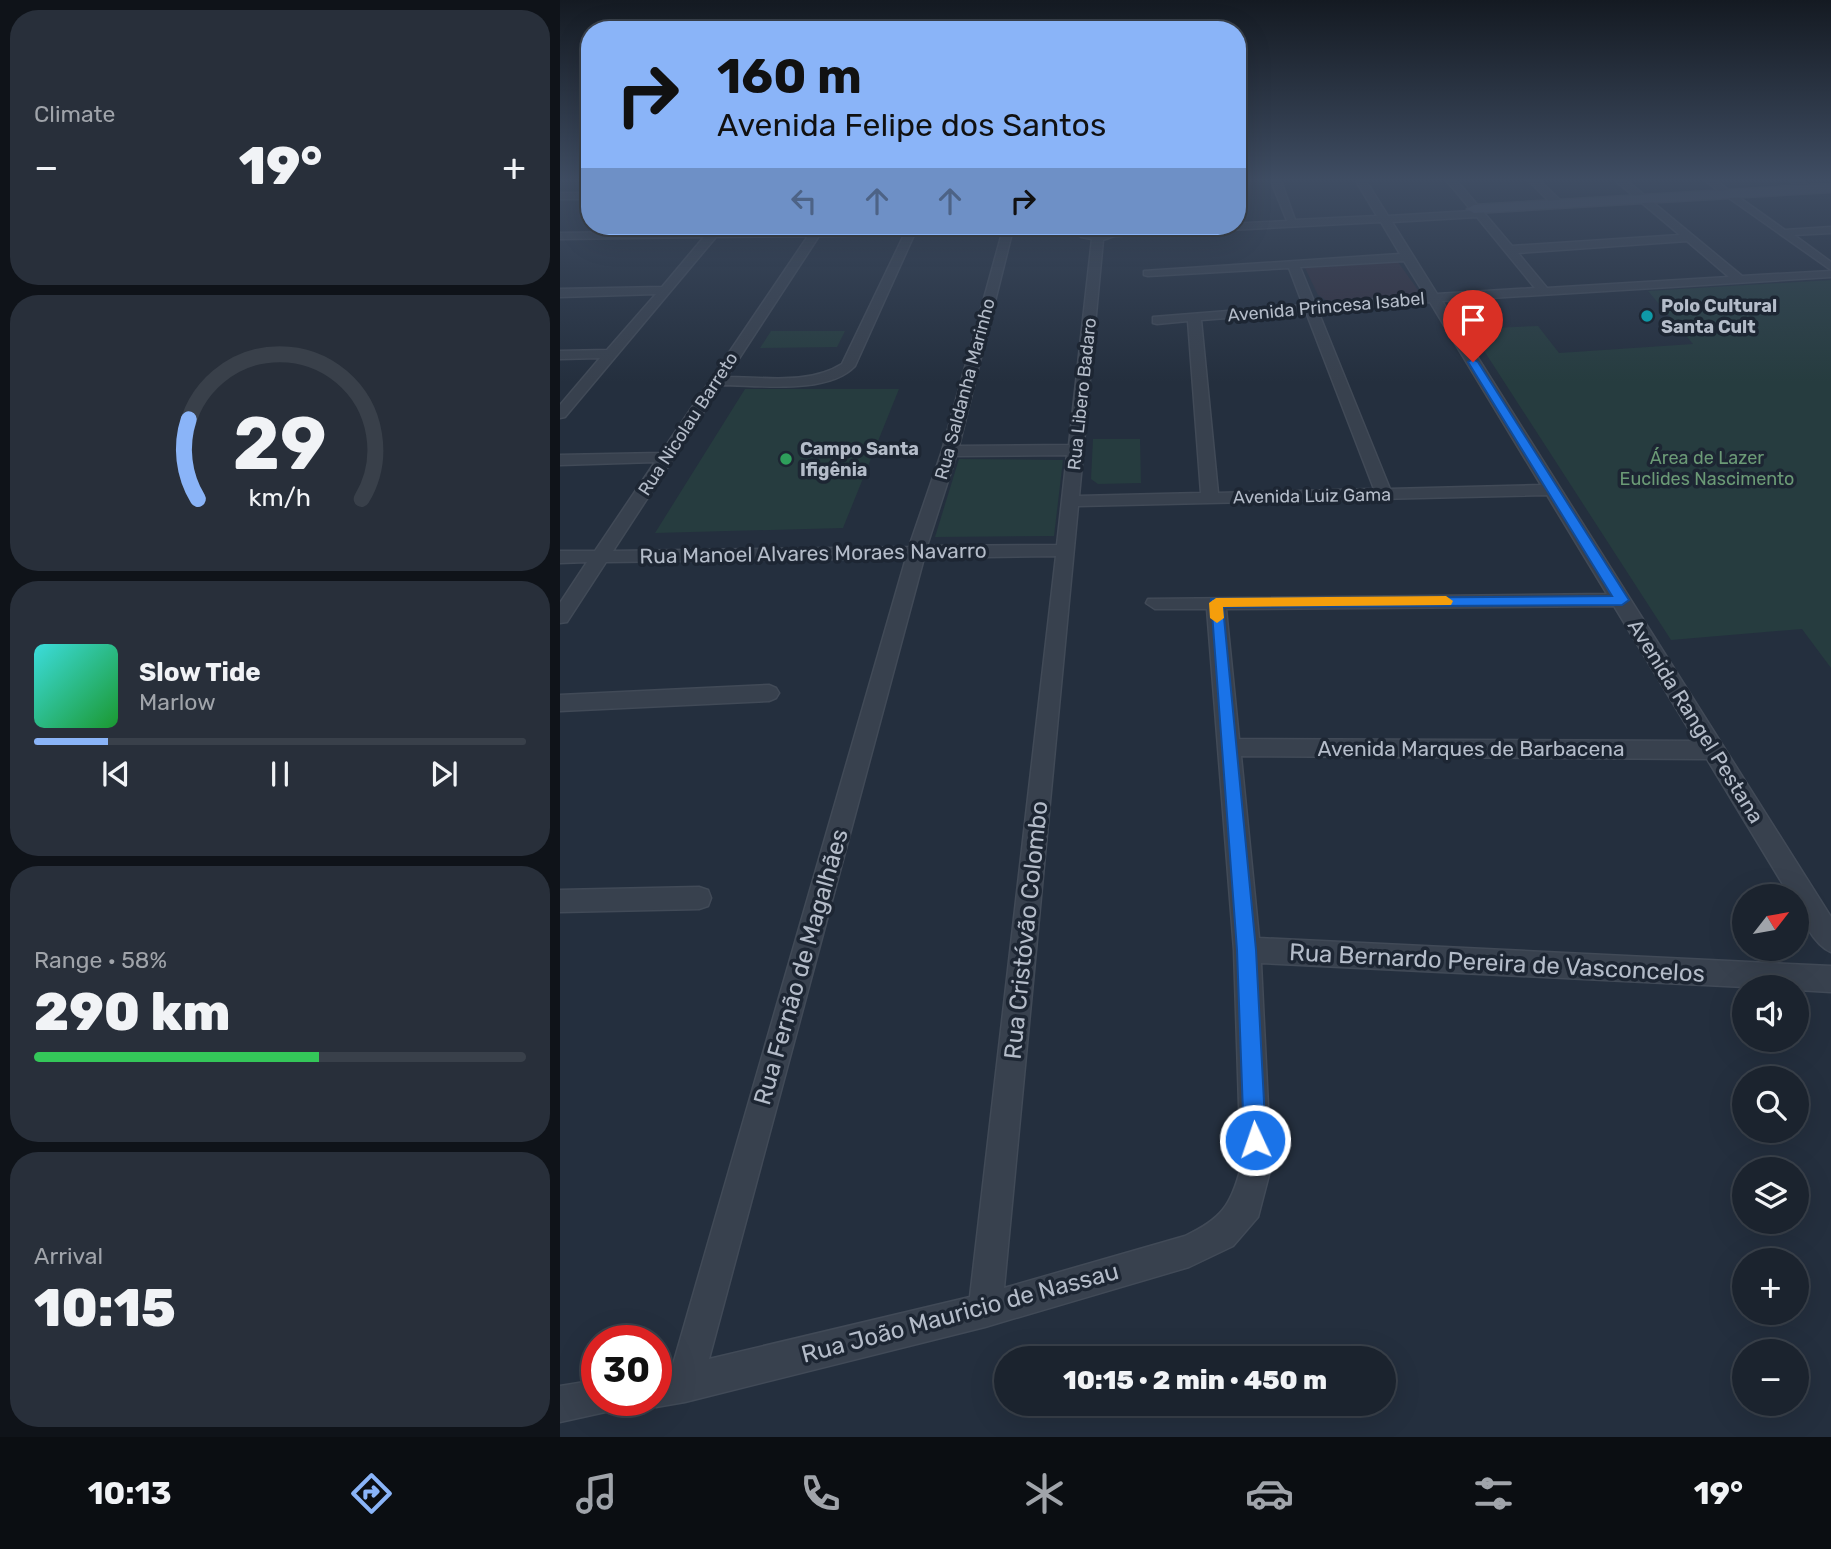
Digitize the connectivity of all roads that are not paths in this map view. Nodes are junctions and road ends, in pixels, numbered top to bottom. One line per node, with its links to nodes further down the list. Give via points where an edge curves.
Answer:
1 (701, 248): 17 (street)
2 (805, 248): 26 (street, Rua Nicolau Barreto)
3 (903, 248): 26 (street, via 841,373 816,379)
4 (1003, 248): 29 (street, Rua Saldanha Marinho)
5 (1096, 248): 28 (street, Rua Libero Badaro)
6 (1402, 248): 11 (street, Avenida Rangel Pestana)
7 (1536, 248): 10 (street)
8 (1699, 248): 16 (street)
9 (1804, 248): 13 (street)
10 (1507, 250): 18 (street)
11 (1407, 257): 12 (street); 20 (street, Avenida Rangel Pestana)
12 (1293, 264): 14 (street); 21 (street)
13 (1831, 267)
14 (1148, 273)
15 (1831, 274): 16 (street, Avenida Princesa Isabel)
16 (1740, 280): 18 (street, Avenida Princesa Isabel)
17 (665, 290): 19 (street); 24 (street)
18 (1544, 291): 20 (street, Avenida Princesa Isabel)
19 (560, 293)
20 (1433, 298): 21 (street, Avenida Princesa Isabel); 32 (street, Avenida Rangel Pestana)
21 (1311, 310): 22 (street, Avenida Princesa Isabel); 33 (street)
22 (1194, 317): 23 (street, Avenida Princesa Isabel); 34 (street)
23 (1157, 320)
24 (611, 354): 25 (street); 27 (street)
25 (560, 355)
26 (717, 381): 30 (street, Rua Nicolau Barreto)
27 (560, 414)
28 (1076, 450): 29 (street); 35 (street, Rua Libero Badaro)
29 (950, 451): 36 (street, Rua Saldanha Marinho)
30 (667, 457): 31 (street); 38 (street, Rua Nicolau Barreto)
31 (560, 460)
32 (1554, 490): 33 (street, Avenida Luiz Gama); 40 (street, Avenida Rangel Pestana)
33 (1384, 494): 34 (street, Avenida Luiz Gama)
34 (1210, 498): 35 (street, Avenida Luiz Gama)
35 (1071, 502): 37 (street, Rua Libero Badaro)
36 (917, 550): 37 (street, Rua Manoel Alvares Moraes Navarro); 38 (street, Rua Manoel Alvares Moraes Navarro); 54 (street, Rua Fernão de Magalhães)
37 (1066, 550): 53 (street, Rua Cristóvão Colombo)
38 (602, 556): 39 (street, Rua Manoel Alvares Moraes Navarro); 43 (street, Rua Nicolau Barreto)
39 (560, 557)
40 (1622, 600): 42 (street); 47 (street, Avenida Rangel Pestana)
41 (1155, 603): 42 (street)
42 (1216, 603): 46 (street)
43 (560, 617)
44 (769, 694): 45 (street)
45 (560, 703)
46 (1228, 747): 47 (street, Avenida Marques de Barbacena); 51 (street)
47 (1713, 750): 50 (street, Avenida Rangel Pestana)
48 (699, 898): 49 (street)
49 (560, 901)
50 (1831, 940)
51 (1247, 950): 52 (street, Rua Bernardo Pereira de Vasconcelos); 53 (street, Rua João Mauricio de Nassau, via 1256,1167 1247,1206 1222,1235 1189,1251)
52 (1831, 979)
53 (985, 1310): 55 (street, Rua João Mauricio de Nassau)
54 (672, 1384)
55 (672, 1387)
56 (581, 1401): 57 (street)
57 (560, 1404)

